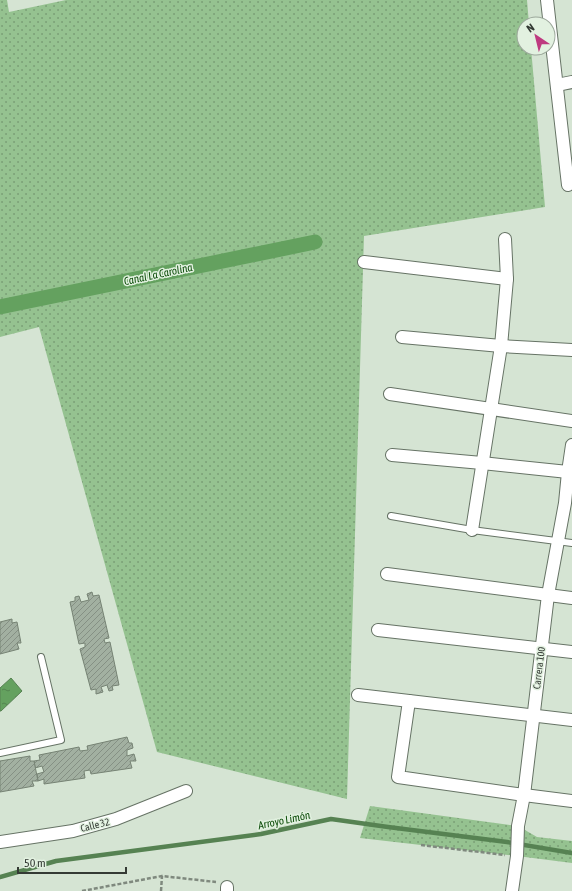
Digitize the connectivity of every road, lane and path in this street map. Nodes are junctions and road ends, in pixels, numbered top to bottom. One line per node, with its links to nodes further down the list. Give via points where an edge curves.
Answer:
1 (547, 0): 3 (street)
2 (572, 82): 3 (street)
3 (557, 85): 4 (street)
4 (568, 144): 5 (street)
5 (568, 185)
6 (505, 239): 8 (street)
7 (364, 262): 8 (street)
8 (507, 279): 10 (street)
9 (402, 337): 10 (street)
10 (501, 346): 11 (street); 13 (street)
11 (572, 350)
12 (390, 394): 13 (street)
13 (491, 408): 14 (street); 17 (street)
14 (572, 421)
15 (572, 445): 18 (street, Carrera 100)
16 (392, 455): 17 (street)
17 (482, 463): 18 (street); 21 (street)
18 (568, 472): 19 (street, Carrera 100)
19 (569, 504): 22 (street, Carrera 100)
20 (391, 516): 21 (lane)
21 (472, 530): 22 (lane)
22 (559, 541): 23 (lane); 25 (street, Carrera 100)
23 (572, 543)
24 (387, 574): 25 (street)
25 (548, 595): 26 (street); 28 (street, Carrera 100)
26 (572, 598)
27 (378, 630): 28 (street)
28 (542, 649): 29 (street); 33 (street, Carrera 100)
29 (572, 652)
30 (41, 657): 35 (lane, via 61,740)
31 (358, 695): 32 (street)
32 (409, 701): 33 (street); 37 (street, via 398,777)
33 (534, 715): 34 (street); 37 (street, Carrera 100)
34 (572, 720)
35 (0, 753)
36 (186, 791): 39 (street, Calle 32, via 116,819 72,831)
37 (524, 795): 38 (street); 41 (street, Carrera 100, via 518,826)
38 (572, 801)
39 (0, 842)
40 (421, 845): 41 (path, via 505,856)
41 (516, 860): 46 (street, Carrera 100)
42 (162, 876): 43 (path, via 221,882); 44 (path); 45 (path)
43 (227, 889)
44 (82, 891)
45 (161, 891)
46 (512, 891)

